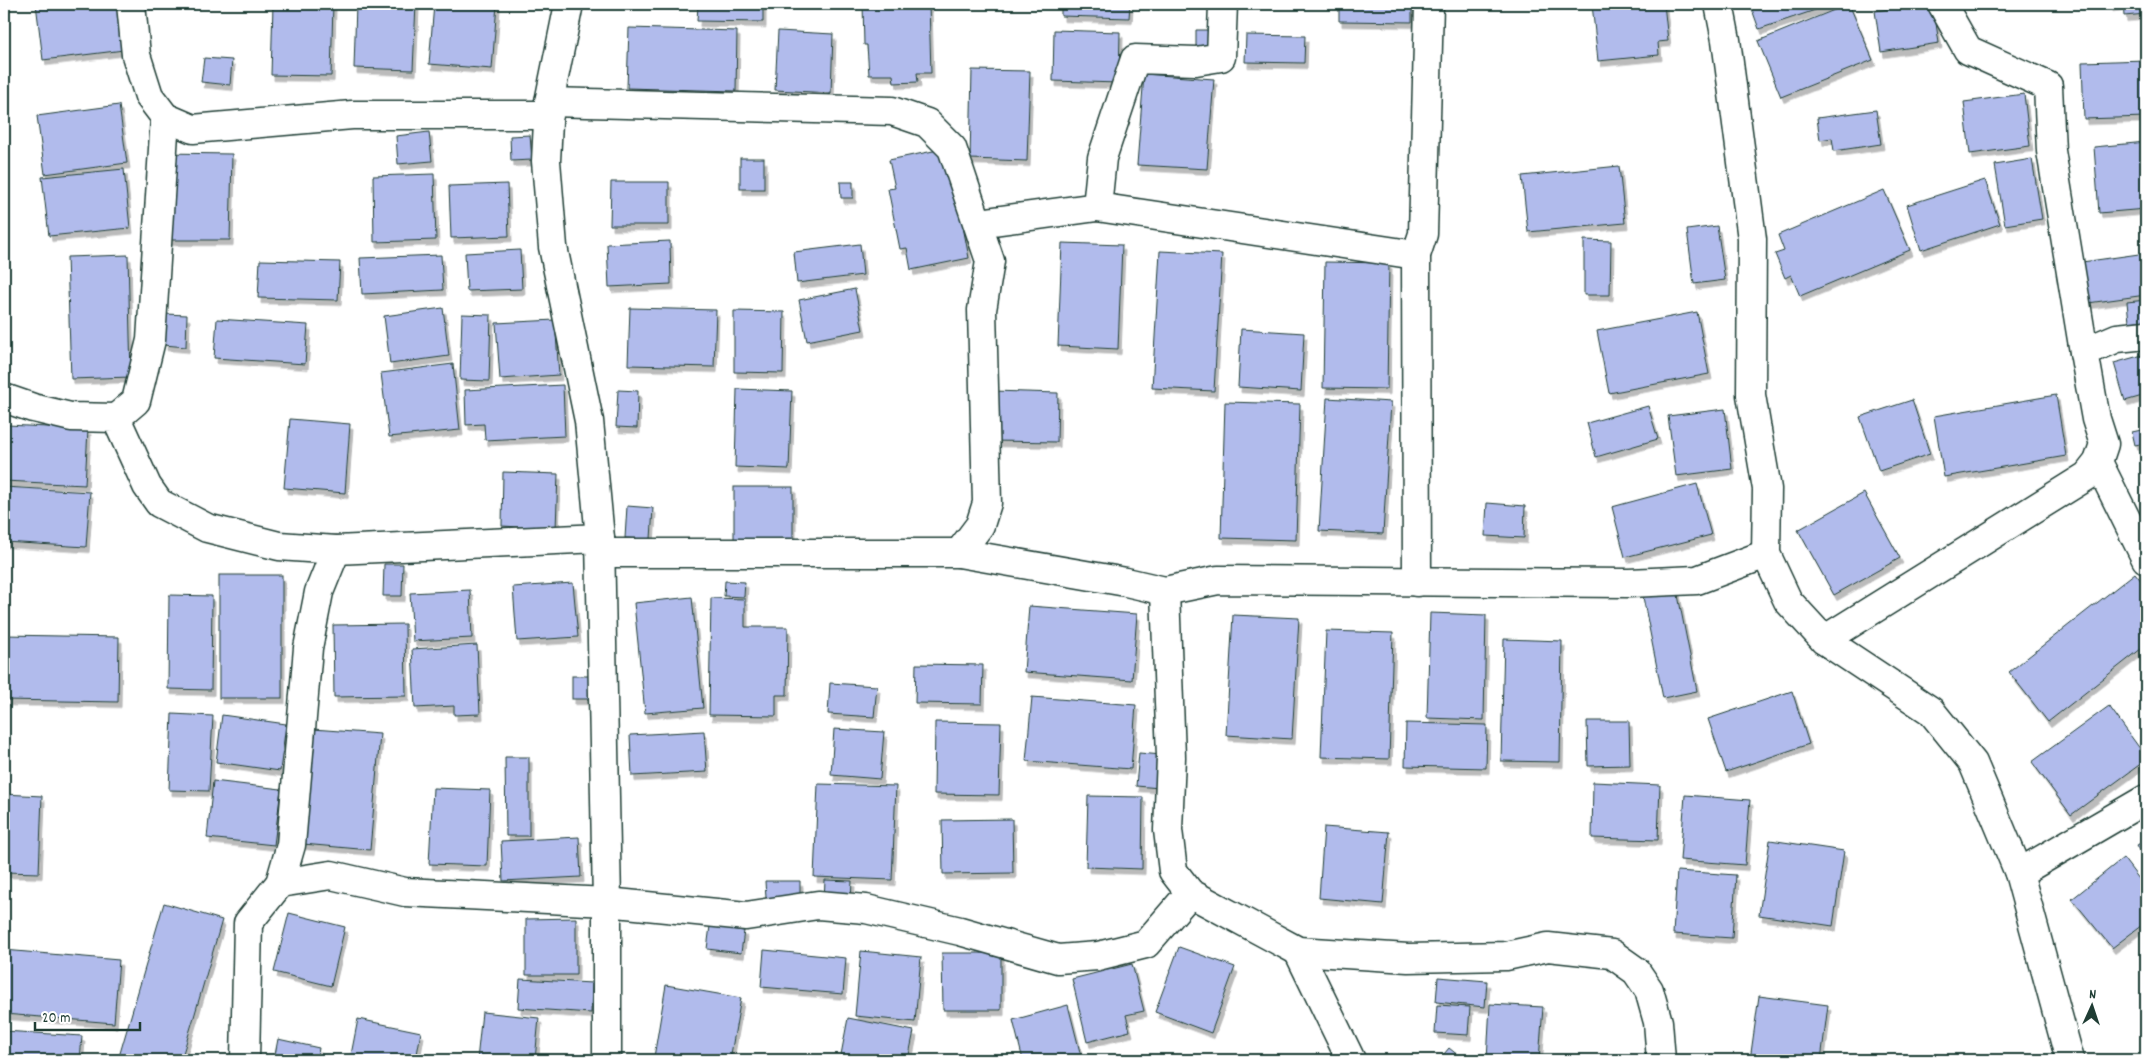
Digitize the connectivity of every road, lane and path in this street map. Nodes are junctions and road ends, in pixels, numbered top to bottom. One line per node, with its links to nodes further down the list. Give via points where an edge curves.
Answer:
1 (131, 4): 8 (street, via 136,55 149,96)
2 (569, 4): 7 (street)
3 (1223, 4): 9 (street, via 1221,57 1196,61 1135,59 1102,158)
4 (1429, 4): 11 (street, via 1423,234)
5 (1718, 4): 20 (street, via 1726,40 1752,239 1751,395 1767,489)
6 (1942, 4): 13 (street, via 1968,50 2048,86 2050,152)
7 (549, 109): 8 (street, via 352,115 193,129); 10 (street, via 892,111 927,123 952,148); 17 (street, via 546,162 553,247 589,421)
8 (165, 117): 15 (street, via 151,340 136,402)
9 (1097, 207): 10 (street); 11 (street)
10 (979, 223): 19 (street, via 990,261 982,310 987,503 980,525)
11 (1416, 255): 22 (street)
12 (2146, 335): 13 (street, via 2117,338)
13 (2084, 352): 16 (street, via 2096,419 2104,444)
14 (4, 398): 15 (street, via 71,417)
15 (116, 418): 18 (street, via 147,486 159,503 207,528 279,546)
16 (2098, 462): 21 (street); 24 (street, via 2088,476)
17 (601, 545): 18 (street); 19 (street); 29 (street)
18 (336, 550): 27 (street, via 319,592 308,648 291,845)
19 (959, 553): 23 (street)
20 (1766, 554): 22 (street, via 1697,580 1629,583); 24 (street, via 1788,601)
21 (2146, 559)
22 (1417, 582): 23 (street, via 1218,580)
23 (1165, 591): 28 (street, via 1171,757 1168,830 1173,871)
24 (1824, 640): 26 (street, via 1931,711 1973,763)
25 (2146, 799): 26 (street)
26 (2018, 873): 35 (street)
27 (280, 883): 29 (street, via 331,876 405,892); 31 (street, via 248,923)
28 (1190, 892): 29 (street, via 1146,944 1098,956 1058,959 866,909 818,905 746,916); 30 (street)
29 (607, 902): 32 (street)
30 (1298, 951): 33 (street); 34 (street, via 1408,958 1506,956 1548,947 1612,954 1636,971 1649,990 1658,1022)
31 (245, 1060)
32 (606, 1060)
33 (1351, 1060)
34 (1661, 1060)
35 (2070, 1060)

